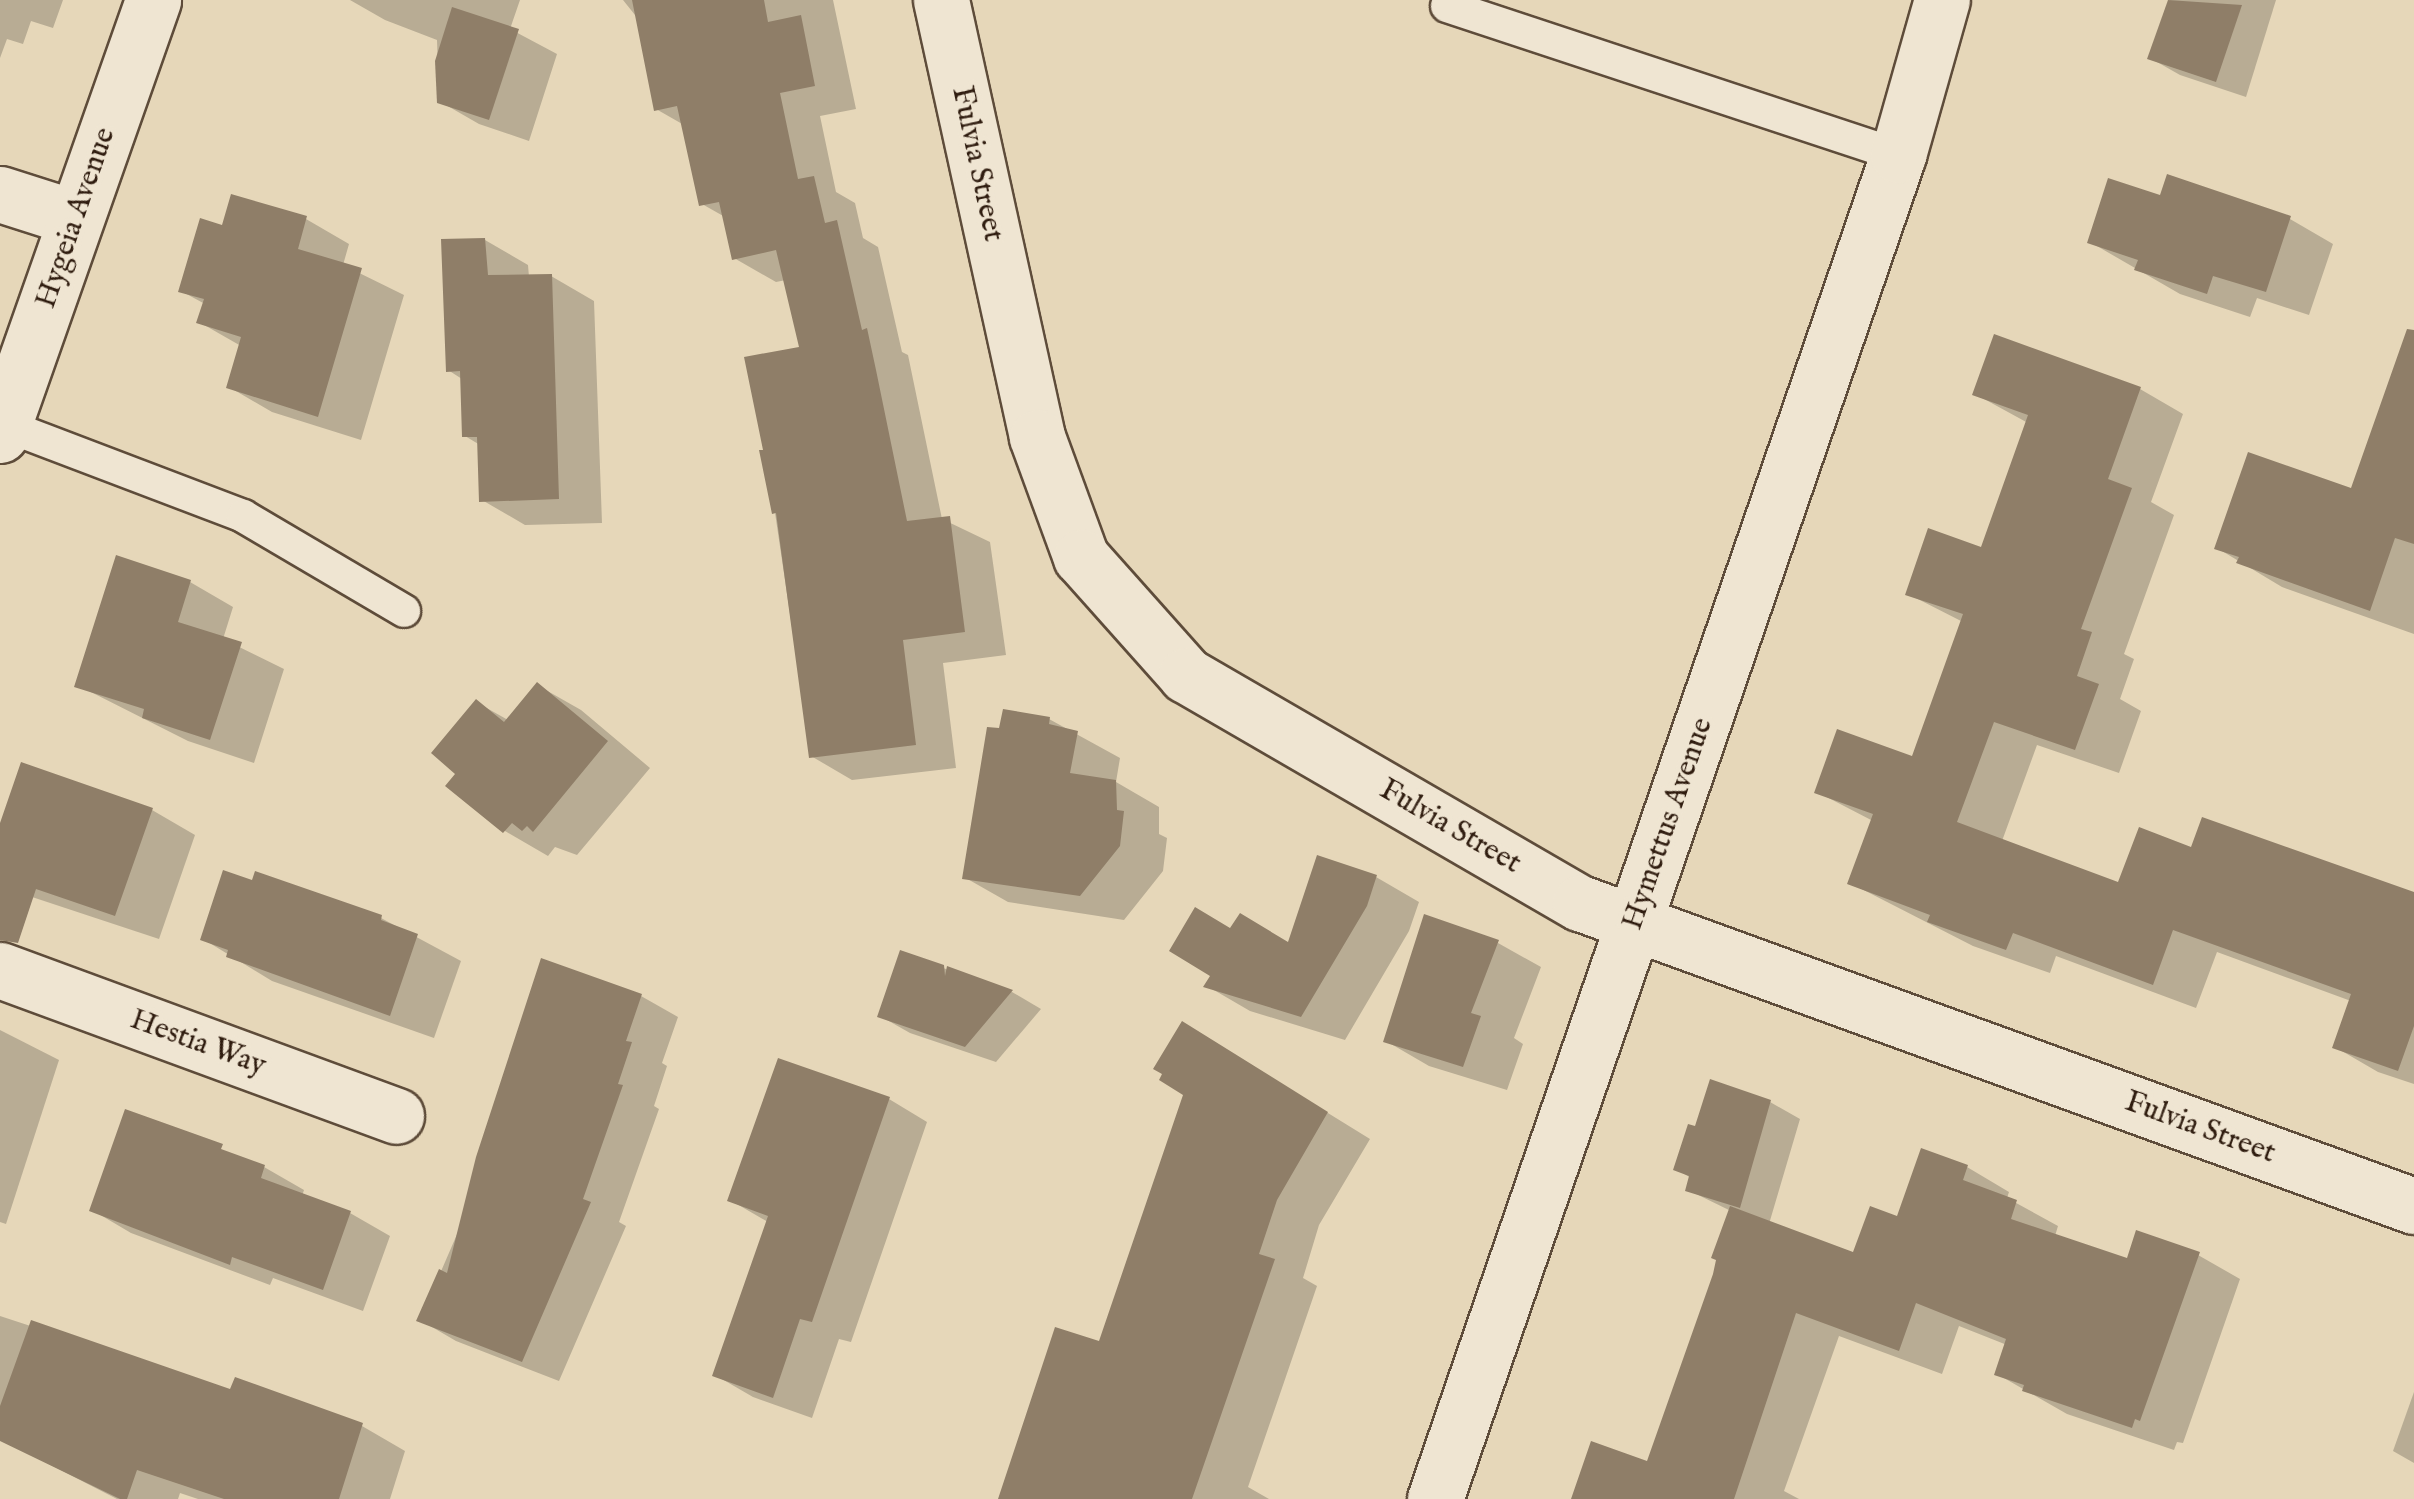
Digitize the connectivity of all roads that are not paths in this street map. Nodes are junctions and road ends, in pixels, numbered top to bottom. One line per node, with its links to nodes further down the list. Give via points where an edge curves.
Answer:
1 (153, 0): 8 (street, Hygeia Avenue)
2 (941, 0): 11 (street, Fulvia Street, via 1037,437 1081,557 1186,675 1580,903)
3 (1942, 0): 6 (street, Hymettus Avenue)
4 (1966, 0): 6 (street, Hymettus Avenue)
5 (1447, 6): 6 (lane)
6 (1899, 152): 11 (street, Hymettus Avenue)
7 (0, 194): 8 (street)
8 (75, 218): 9 (street, Hygeia Avenue)
9 (2, 430): 10 (lane, via 243,516)
10 (404, 611)
11 (1634, 922): 14 (street, Fulvia Street); 15 (street, Hymettus Avenue)
12 (0, 970): 13 (street, Hestia Way)
13 (396, 1116)
14 (2414, 1206)
15 (1435, 1499)

